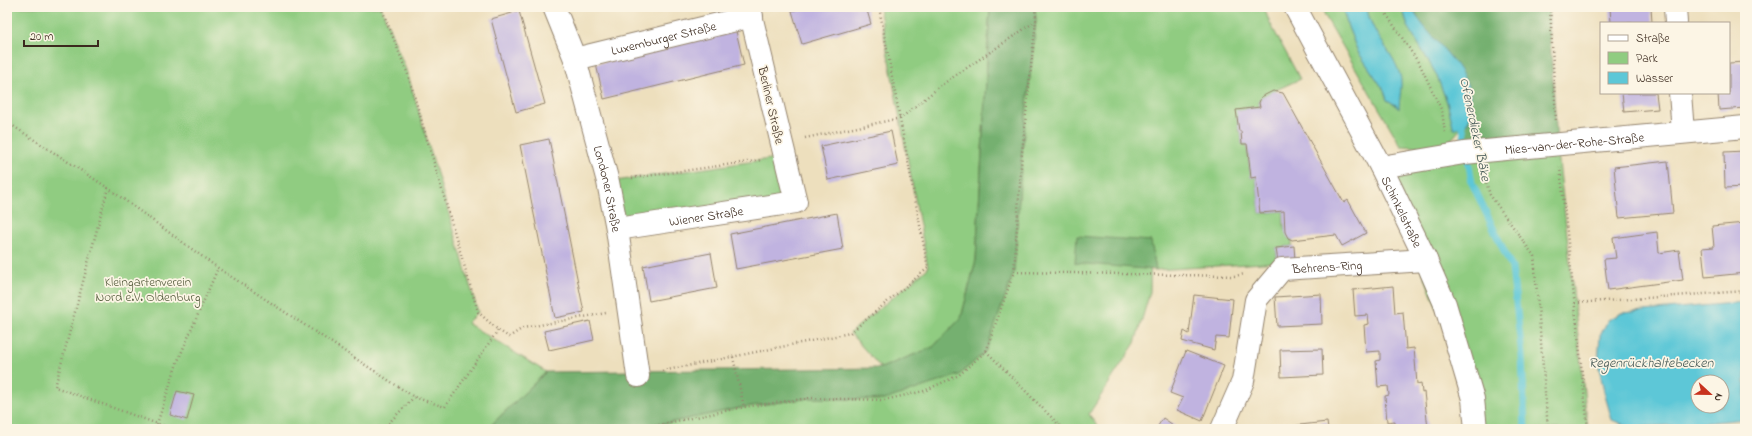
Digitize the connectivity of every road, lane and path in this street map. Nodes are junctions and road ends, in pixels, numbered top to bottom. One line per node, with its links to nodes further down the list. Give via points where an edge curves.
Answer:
1 (382, 7): 33 (path, via 408,76 478,312)
2 (554, 7): 12 (street, Londoner Straße)
3 (879, 7): 14 (path)
4 (1035, 7): 10 (path)
5 (1295, 7): 21 (street, Schinkelstraße)
6 (1384, 7): 20 (path, via 1420,65)
7 (1550, 7): 18 (path)
8 (1675, 7): 11 (street)
9 (750, 12): 12 (street, Luxemburger Straße); 19 (street, Berliner Straße)
10 (1036, 20): 14 (path, via 943,84); 29 (path, via 1022,152)
11 (1676, 22)
12 (575, 59): 22 (street, Londoner Straße)
13 (1680, 94): 17 (street)
14 (901, 118): 19 (path); 35 (path, via 928,268 850,333)
15 (7, 122): 23 (path)
16 (1745, 127): 17 (street, Mies-van-der-Rohe-Straße)
17 (1682, 132): 18 (street, Mies-van-der-Rohe-Straße)
18 (1557, 143): 20 (street, Mies-van-der-Rohe-Straße); 31 (path)
19 (782, 150): 22 (path); 24 (street, Berliner Straße)
20 (1463, 153): 21 (street, Mies-van-der-Rohe-Straße); 46 (path, via 1534,256)
21 (1381, 168): 26 (street, Schinkelstraße)
22 (608, 182): 25 (street, Londoner Straße)
23 (108, 188): 27 (path); 39 (path, via 55,387)
24 (796, 202): 25 (street, Wiener Straße)
25 (616, 229): 32 (street, Londoner Straße)
26 (1426, 260): 28 (street, Behrens-Ring); 45 (street, Schinkelstraße, via 1445,304 1473,399)
27 (218, 268): 37 (path); 39 (path, via 177,363)
28 (1282, 269): 29 (path, via 1234,276); 44 (street, Behrens-Ring, via 1256,300 1243,381)
29 (1014, 272): 34 (path)
30 (1745, 291): 31 (path)
31 (1575, 303): 47 (path)
32 (628, 309): 33 (path, via 523,328 509,337); 36 (street, Londoner Straße)
33 (498, 330): 37 (path, via 445,407)
34 (986, 351): 38 (path, via 959,375 911,394 884,400 810,398); 43 (path)
35 (733, 357): 36 (path); 38 (path)
36 (638, 376)
37 (414, 397): 41 (path)
38 (744, 406): 42 (path)
39 (157, 424): 40 (path)
40 (172, 429)
41 (383, 429)
42 (639, 429)
43 (1063, 429)
44 (1222, 429)
45 (1476, 429)
46 (1548, 429)
47 (1588, 429)

